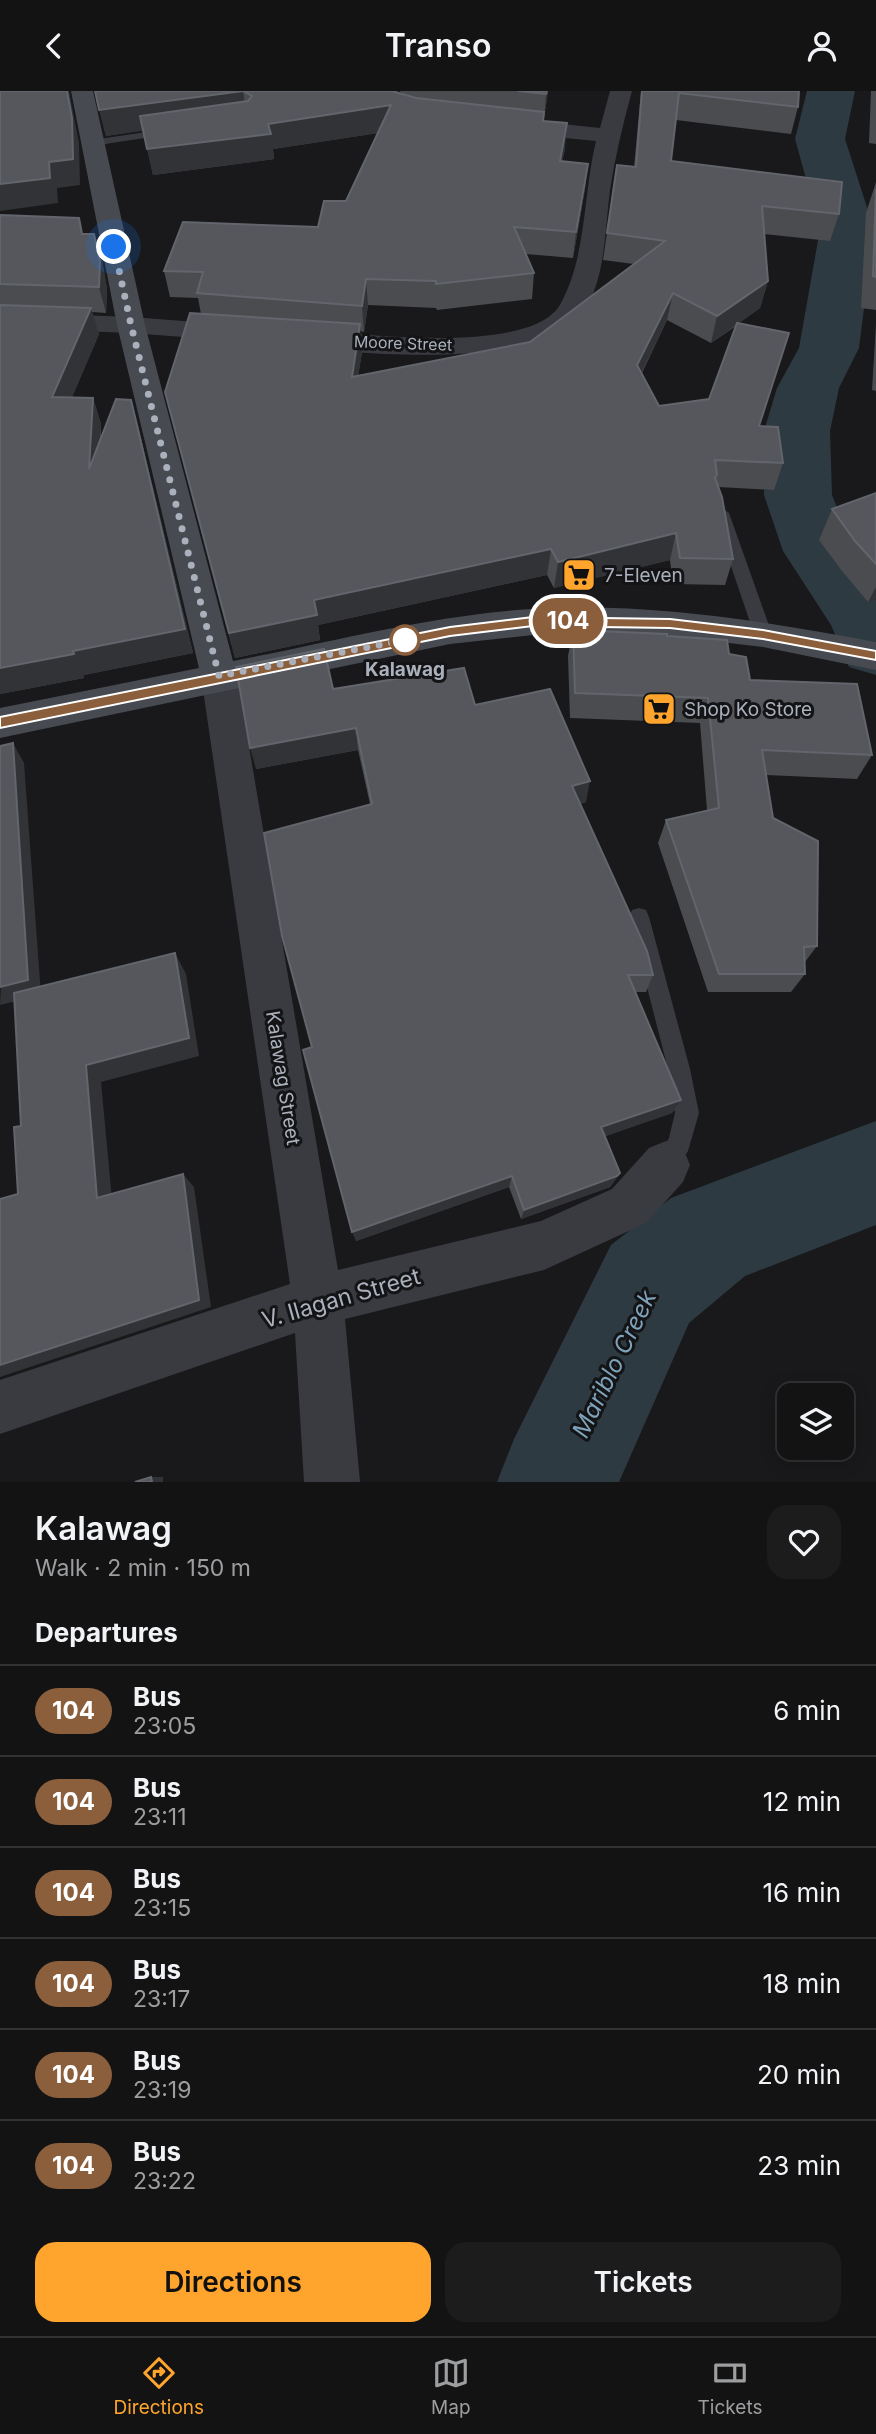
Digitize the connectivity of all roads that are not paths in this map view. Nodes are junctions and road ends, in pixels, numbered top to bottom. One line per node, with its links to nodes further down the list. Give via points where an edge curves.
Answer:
1 (82, 91): 6 (street)
2 (621, 91): 5 (street, Moore Street)
3 (497, 124): 5 (street)
4 (173, 131): 6 (lane)
5 (609, 136): 10 (street, Moore Street, via 582,286 560,325 538,335 475,344 420,346)
6 (92, 143): 8 (street)
7 (0, 320): 8 (street)
8 (131, 325): 9 (street); 14 (street)
9 (254, 334)
10 (282, 336)
11 (718, 504): 12 (lane)
12 (763, 635): 13 (street); 14 (street, via 670,623 533,622 450,631)
13 (862, 653)
14 (219, 676): 15 (street); 18 (street, Kalawag Street)
15 (0, 723)
16 (639, 917): 17 (lane, via 687,1113 680,1143)
17 (666, 1165): 18 (street, V. Ilagan Street, via 629,1206 544,1245)
18 (318, 1300): 19 (street, V. Ilagan Street); 20 (street, Kalawag Street)
19 (0, 1407)
20 (332, 1482)

